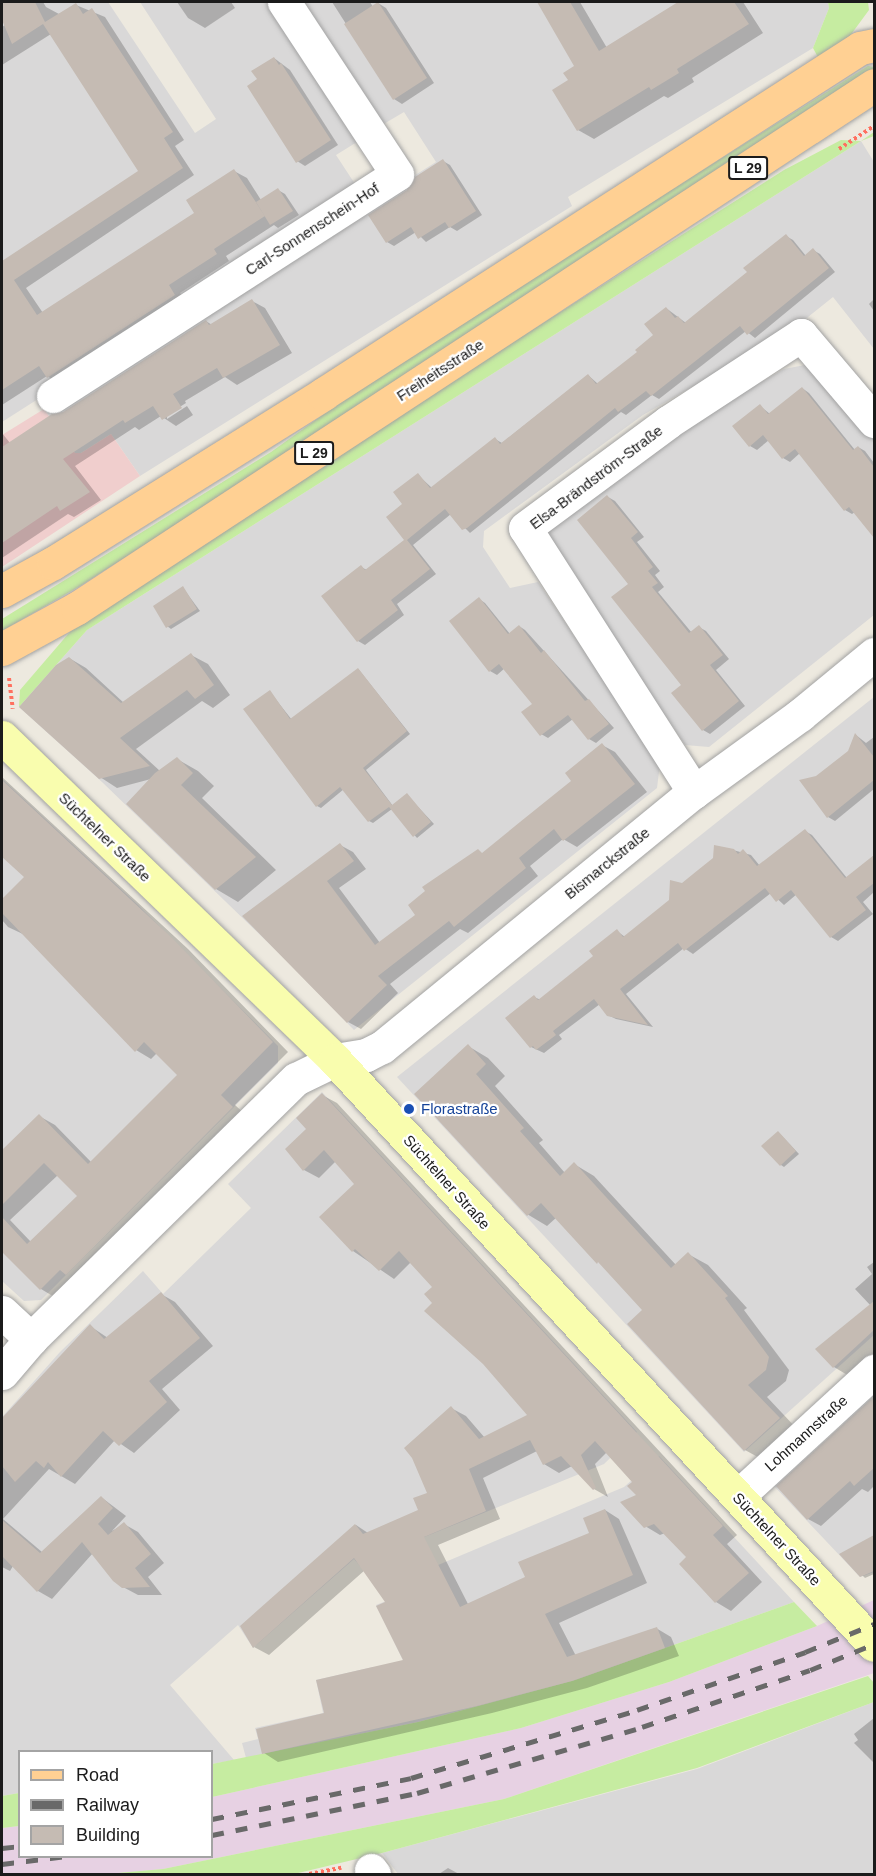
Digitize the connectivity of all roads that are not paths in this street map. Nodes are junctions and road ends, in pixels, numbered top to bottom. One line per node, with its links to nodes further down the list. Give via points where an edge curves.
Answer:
1 (284, 2): 4 (street, Carl-Sonnenschein-Hof, via 397,174)
2 (874, 45): 6 (main road, L 29, via 860,48 323,394)
3 (874, 85): 7 (main road, Freiheitsstraße / L 29, via 77,608)
4 (53, 396)
5 (874, 421): 10 (street, Elsa-Brändström-Straße, via 801,335 668,422 525,528)
6 (2, 591)
7 (2, 649)
8 (874, 654): 10 (street, Bismarckstraße, via 800,715)
9 (2, 737): 11 (main road, Süchtelner Straße)
10 (694, 792): 11 (street, Bismarckstraße, via 382,1047 366,1055)
11 (335, 1060): 13 (street, via 297,1079); 16 (main road, Süchtelner Straße)
12 (2, 1312): 13 (street)
13 (31, 1339): 15 (street)
14 (874, 1371): 16 (street, Lohmannstraße)
15 (2, 1373)
16 (738, 1496): 17 (main road, Süchtelner Straße)
17 (874, 1645)

